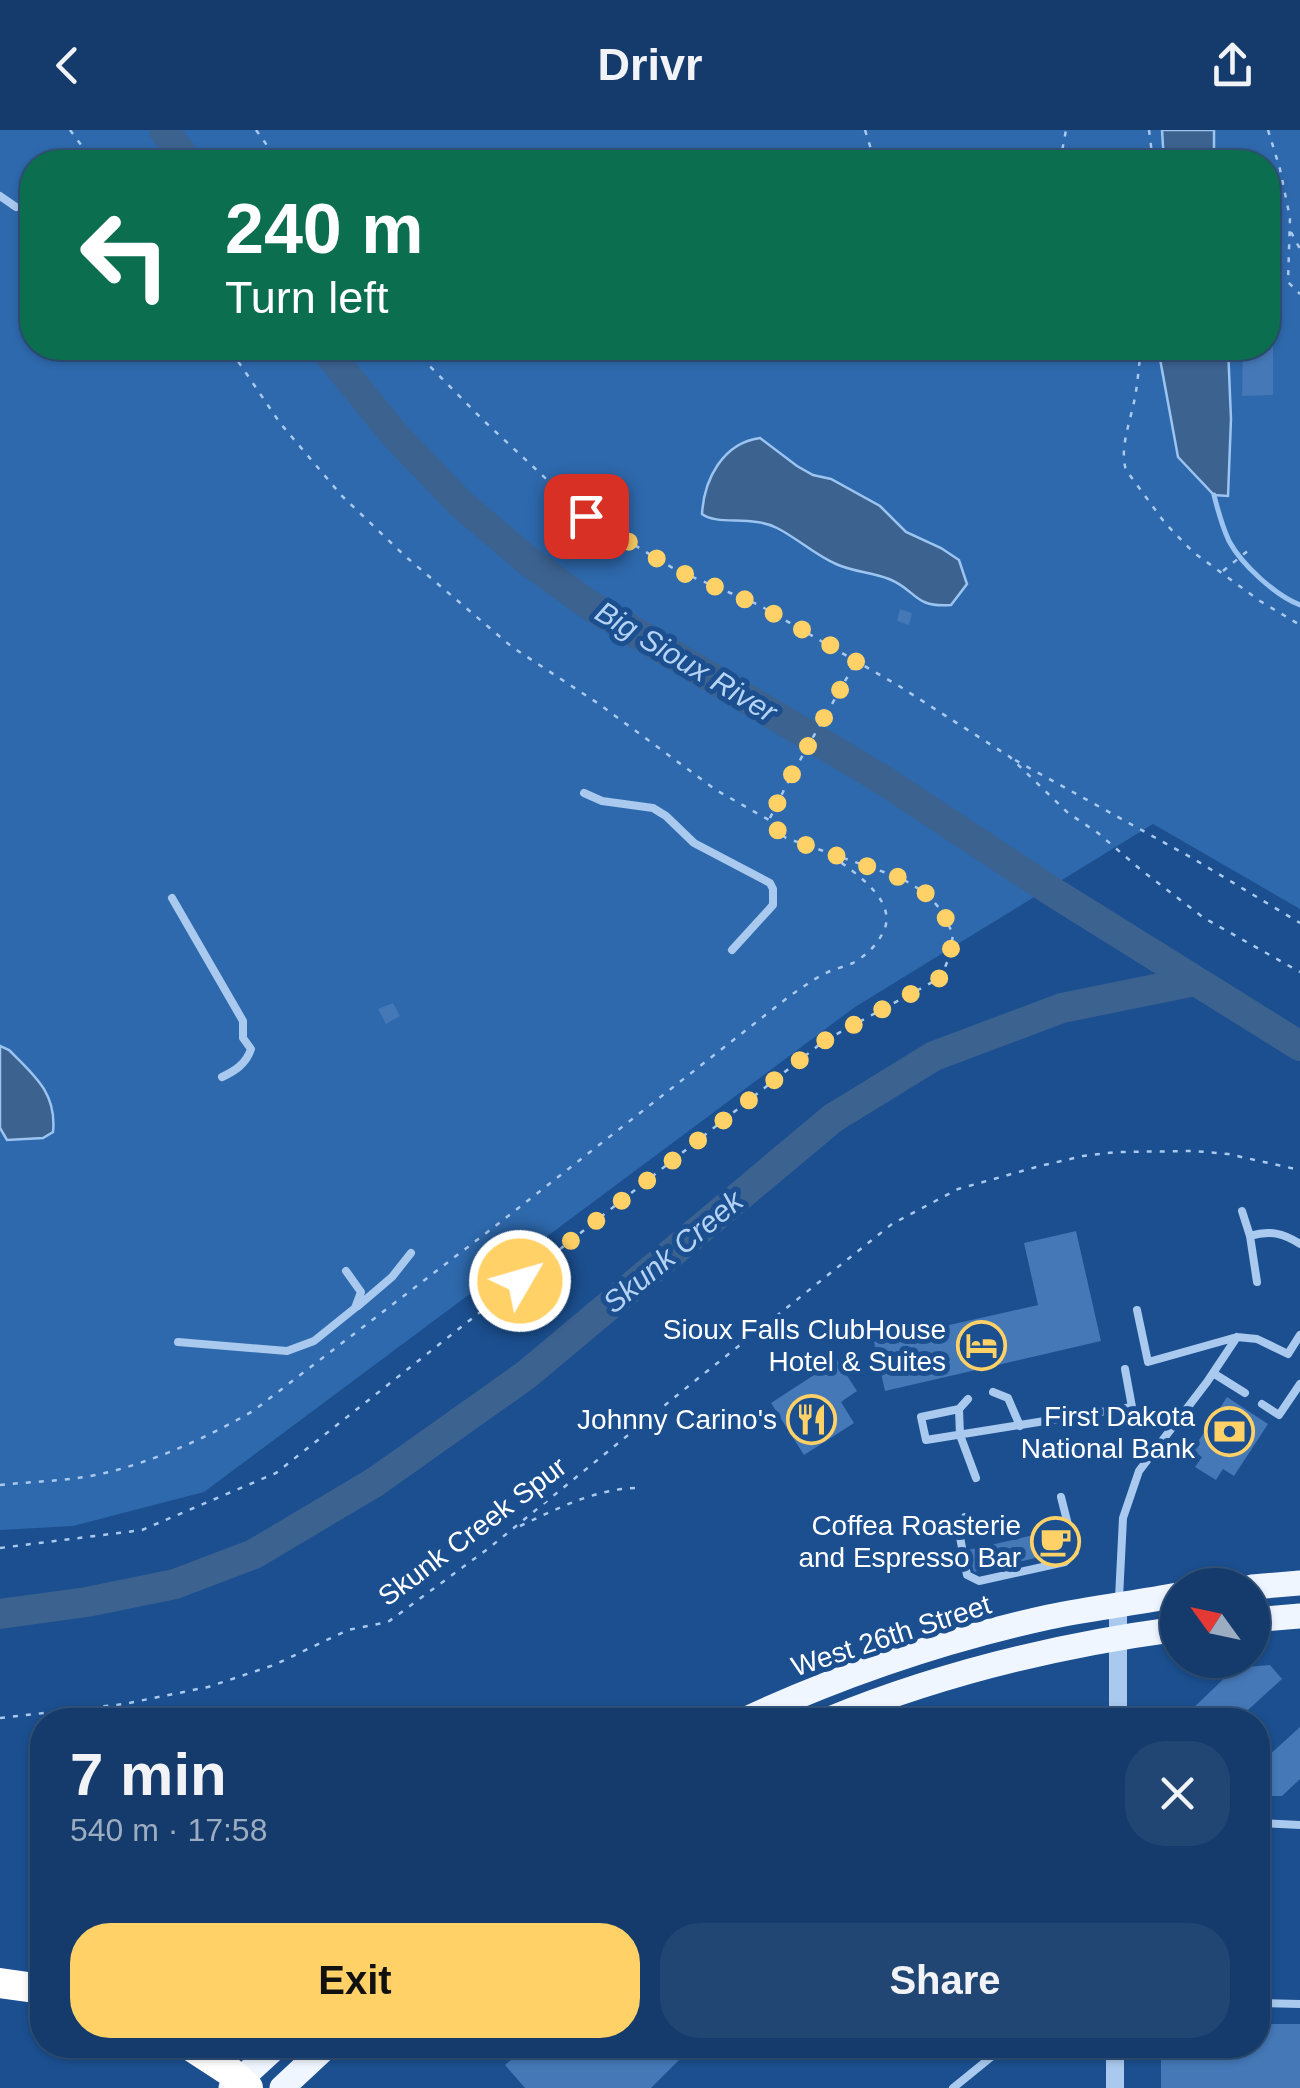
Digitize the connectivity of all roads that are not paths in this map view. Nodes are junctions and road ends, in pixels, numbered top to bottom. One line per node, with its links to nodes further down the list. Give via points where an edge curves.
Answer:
1 (0, 196): 2 (lane)
2 (16, 207)
3 (584, 794): 5 (lane, via 653,808 694,843 770,883 773,905)
4 (172, 898): 6 (lane, via 244,1021 248,1058)
5 (732, 950)
6 (222, 1077)
7 (1242, 1211): 8 (lane)
8 (1250, 1236): 9 (lane, via 1283,1234); 12 (lane)
9 (1300, 1244)
10 (411, 1253): 13 (lane)
11 (346, 1270): 13 (lane, via 362,1292)
12 (1257, 1282)
13 (355, 1308): 17 (lane, via 314,1341 287,1351)
14 (1137, 1310): 16 (lane, via 1148,1362)
15 (1300, 1335): 18 (lane)
16 (1237, 1337): 18 (lane); 21 (lane)
17 (178, 1342)
18 (1288, 1354): 19 (lane)
19 (1300, 1362)
20 (1125, 1369): 28 (lane, via 1132,1406)
21 (1213, 1373): 24 (lane); 36 (lane, via 1139,1471 1122,1518)
22 (1300, 1384): 26 (lane, via 1279,1415)
23 (993, 1392): 28 (lane, via 1008,1398)
24 (1245, 1393)
25 (968, 1399): 27 (lane)
26 (1262, 1404)
27 (959, 1409): 29 (lane); 29 (lane, via 921,1417 926,1440)
28 (1020, 1426): 29 (lane)
29 (960, 1435): 30 (lane)
30 (976, 1478)
31 (1062, 1497): 32 (lane, via 1075,1552 1066,1562 979,1581 967,1575 960,1537)
32 (965, 1517)
33 (1300, 1583): 34 (main road)
34 (1270, 1585)
35 (1160, 1598): 36 (main road, West 26th Street)
36 (1118, 1606): 40 (street); 41 (main road, West 26th Street, via 1049,1617 904,1657)
37 (1300, 1616): 38 (main road)
38 (1270, 1618)
39 (1160, 1631): 40 (main road, West 26th Street)
40 (1117, 1637): 42 (main road, West 26th Street, via 984,1668); 43 (street)
41 (773, 1708)
42 (860, 1708)
43 (1118, 1708)
44 (1270, 1824): 45 (lane)
45 (1300, 1825)
46 (0, 1984): 47 (highway)
47 (30, 1988)
48 (1270, 2004): 49 (lane)
49 (1300, 2004)
50 (206, 2058): 55 (highway)
51 (266, 2058): 55 (main road)
52 (314, 2058): 56 (main road)
53 (987, 2058): 57 (lane)
54 (1115, 2058): 58 (street)
55 (240, 2085)
56 (282, 2088)
57 (953, 2088)
58 (1115, 2088)

